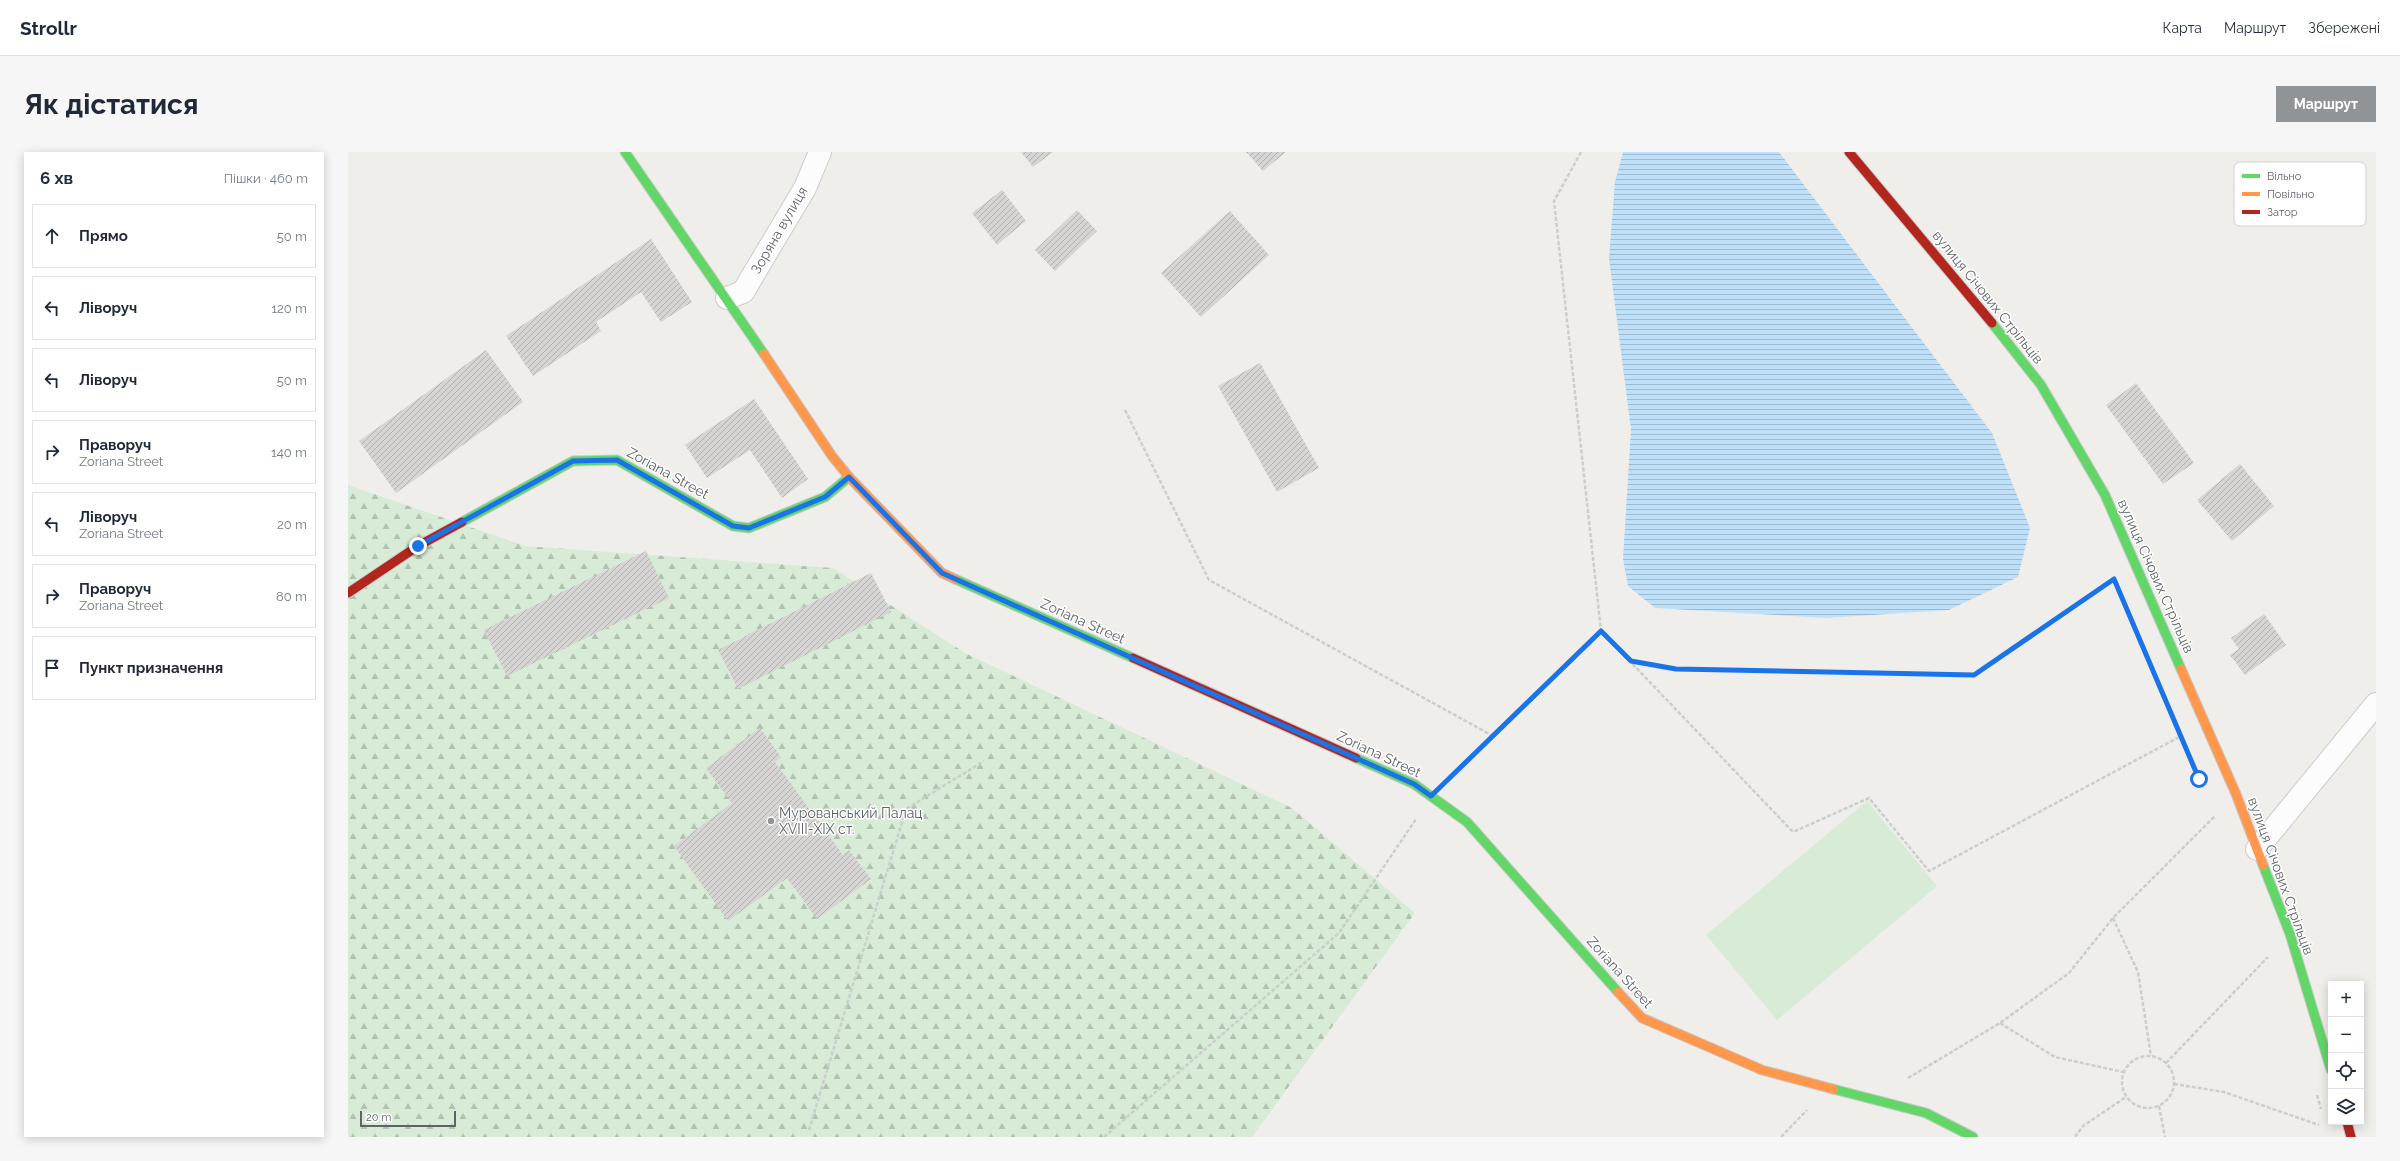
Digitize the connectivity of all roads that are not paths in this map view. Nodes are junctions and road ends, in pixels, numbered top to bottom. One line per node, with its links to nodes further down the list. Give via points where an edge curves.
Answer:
1 (625, 152): 4 (street, Zoriana Street)
2 (820, 152): 4 (street, Зоряна вулиця, via 805,188 743,292)
3 (1849, 152): 8 (street, вулиця Січових Стрільців, via 2041,385 2105,495)
4 (727, 298): 5 (street, Zoriana Street, via 832,456)
5 (849, 477): 6 (street, Zoriana Street, via 825,497 749,528 733,526 617,460 573,461 418,546); 11 (street, Zoriana Street, via 942,573 1414,784 1468,822 1642,1018 1762,1070 1926,1113)
6 (348, 593)
7 (2376, 704): 8 (street)
8 (2257, 849): 9 (street, вулиця Січових Стрільців, via 2290,934)
9 (2328, 1060)
10 (2347, 1125): 12 (street)
11 (1973, 1137)
12 (2351, 1137)

